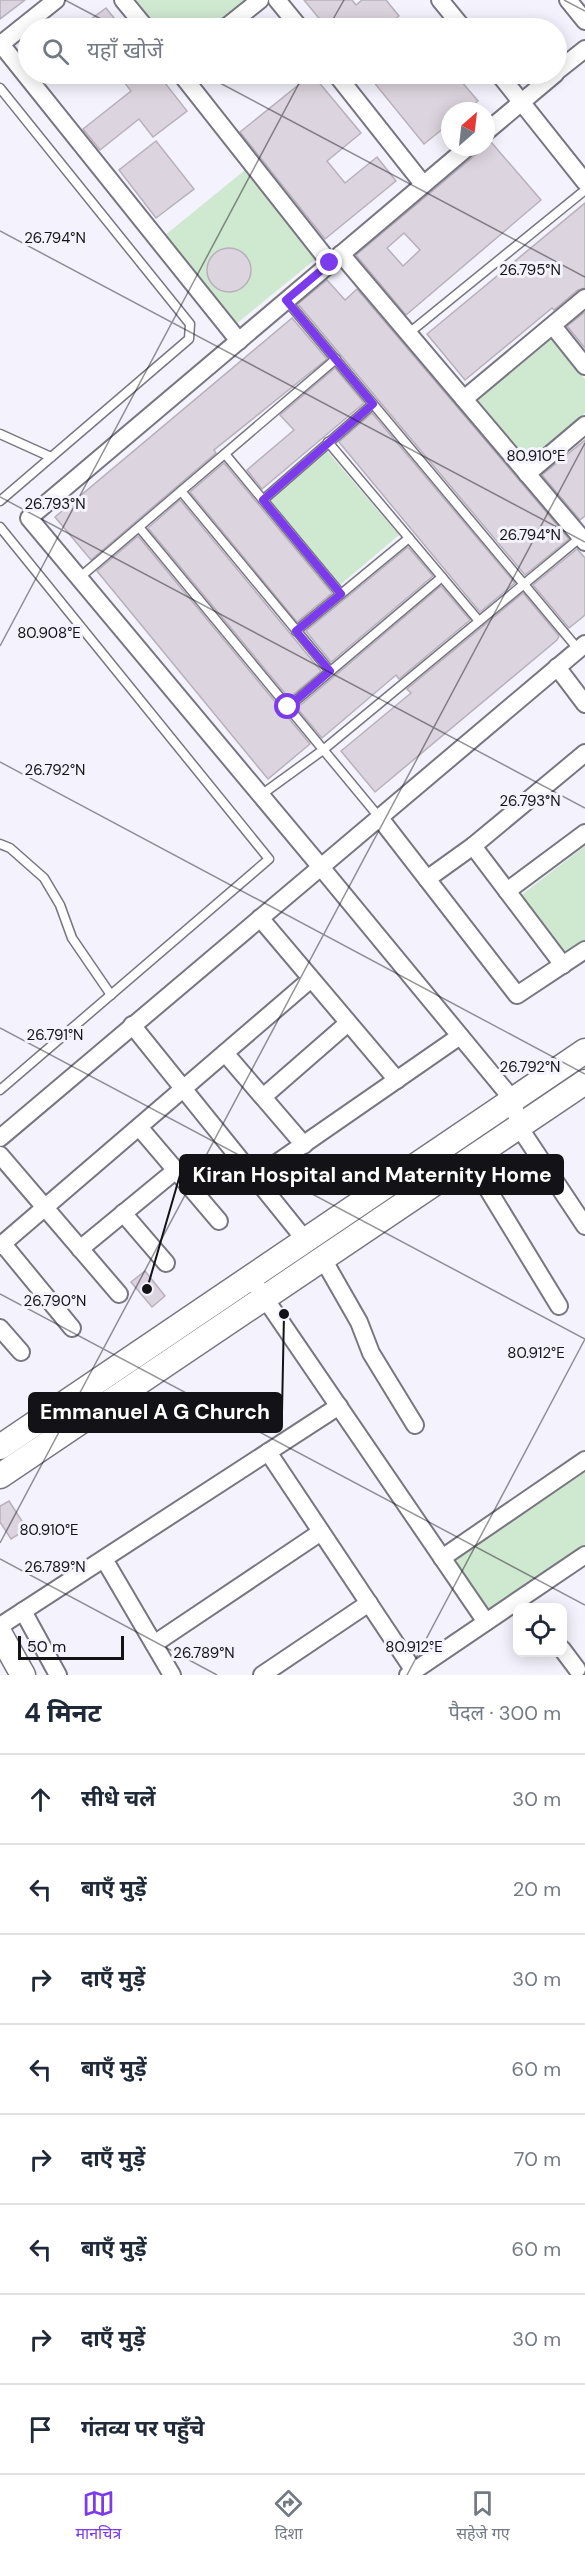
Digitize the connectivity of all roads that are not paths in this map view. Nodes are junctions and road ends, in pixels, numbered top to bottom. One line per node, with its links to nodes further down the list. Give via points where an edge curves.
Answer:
1 (56, 0): 7 (street)
2 (123, 0): 8 (street)
3 (260, 0): 9 (street)
4 (278, 0): 10 (street)
5 (568, 0): 12 (street)
6 (447, 3): 11 (street)
7 (33, 18)
8 (138, 18)
9 (238, 18)
10 (292, 18)
11 (457, 18)
12 (585, 21)
13 (18, 30): 14 (street)
14 (1, 43): 16 (street)
15 (585, 49): 17 (street)
16 (18, 64)
17 (567, 64)
18 (34, 84): 35 (street)
19 (189, 84): 30 (street)
20 (344, 84): 28 (street)
21 (507, 84): 24 (street)
22 (543, 84): 24 (street)
23 (0, 88): 44 (lane, via 189,324 189,339)
24 (521, 102): 25 (street); 27 (street)
25 (495, 124)
26 (457, 156): 28 (street)
27 (585, 182)
28 (423, 184): 30 (street)
29 (585, 190): 34 (lane)
30 (336, 259): 32 (street); 34 (street)
31 (585, 298): 33 (street)
32 (286, 300): 35 (street); 36 (lane)
33 (553, 326): 37 (street); 38 (street)
34 (408, 333): 38 (street)
35 (238, 340): 54 (street, via 29,518)
36 (336, 359): 39 (lane); 43 (lane)
37 (585, 366)
38 (464, 399): 45 (street)
39 (373, 404): 42 (lane); 55 (lane)
40 (585, 425): 45 (street)
41 (0, 434): 44 (lane)
42 (328, 442): 47 (lane); 51 (lane)
43 (225, 454): 46 (lane); 47 (lane)
44 (51, 457): 48 (lane)
45 (528, 474): 52 (street)
46 (181, 491): 50 (lane); 58 (lane)
47 (263, 500): 56 (lane)
48 (0, 501)
49 (0, 527): 78 (lane, via 269,859)
50 (139, 527): 54 (lane); 63 (lane)
51 (409, 538): 53 (lane); 56 (lane)
52 (584, 540): 55 (lane)
53 (442, 577): 57 (lane); 61 (lane)
54 (79, 578): 66 (street)
55 (524, 584): 57 (lane); 59 (lane)
56 (341, 594): 58 (lane)
57 (479, 621): 64 (lane)
58 (296, 631): 61 (lane)
59 (582, 646): 60 (street)
60 (557, 667): 62 (street); 67 (street)
61 (330, 671): 63 (lane)
62 (585, 704)
63 (288, 707): 64 (lane)
64 (323, 750): 66 (lane); 67 (lane)
65 (585, 753): 70 (street)
66 (261, 795): 71 (street)
67 (379, 817): 71 (street); 72 (street)
68 (585, 833): 73 (street)
69 (0, 844): 78 (lane, via 44,878 60,904 72,938)
70 (473, 846): 72 (street); 73 (street)
71 (320, 866): 74 (street); 81 (street)
72 (427, 879): 76 (street, via 517,995)
73 (507, 891): 76 (street)
74 (260, 918): 77 (street); 80 (street)
75 (585, 950): 76 (street)
76 (562, 965)
77 (311, 979): 79 (street); 83 (street)
78 (111, 995): 87 (lane)
79 (348, 1023): 84 (street); 88 (street)
80 (132, 1025): 86 (street); 92 (street)
81 (460, 1036): 84 (street); 89 (street)
82 (585, 1051): 89 (street)
83 (225, 1053): 86 (street); 88 (street)
84 (397, 1080): 93 (street)
85 (585, 1082): 91 (street)
86 (183, 1089): 90 (street); 97 (street)
87 (0, 1090)
88 (263, 1097): 93 (street)
89 (513, 1100): 91 (street); 102 (street)
90 (139, 1127): 96 (street); 98 (street)
91 (519, 1127): 95 (street); 101 (street)
92 (0, 1138)
93 (304, 1145): 97 (street)
94 (0, 1155): 98 (street)
95 (470, 1160): 105 (street); 110 (street)
96 (176, 1170): 99 (street); 100 (street)
97 (255, 1178): 102 (street)
98 (45, 1208): 103 (street); 104 (street)
99 (123, 1213): 104 (street); 106 (street)
100 (219, 1221)
101 (585, 1226)
102 (306, 1241): 107 (street)
103 (1, 1245): 112 (street)
104 (81, 1249): 108 (street)
105 (323, 1259): 109 (street); 115 (street, via 359,1322 370,1353)
106 (166, 1263)
107 (251, 1278): 109 (street); 116 (street)
108 (119, 1294)
109 (265, 1298): 114 (street); 119 (street)
110 (559, 1306)
111 (0, 1328): 113 (street)
112 (72, 1328)
113 (21, 1352)
114 (339, 1406): 117 (street); 123 (street)
115 (415, 1425)
116 (0, 1447)
117 (268, 1452): 120 (street); 122 (street)
118 (585, 1460): 123 (street)
119 (0, 1476)
120 (321, 1532): 125 (street); 130 (street)
121 (585, 1555): 124 (street)
122 (104, 1558): 126 (street); 130 (street)
123 (442, 1558): 127 (street)
124 (529, 1602): 127 (street)
125 (369, 1603): 133 (street); 137 (street)
126 (23, 1611): 128 (street); 135 (street)
127 (486, 1622): 133 (street)
128 (0, 1626)
129 (0, 1634): 134 (street)
130 (154, 1644): 136 (street)
131 (567, 1656): 132 (street)
132 (577, 1669)
133 (411, 1673)
134 (23, 1675)
135 (58, 1675)
136 (172, 1675)
137 (262, 1675)

